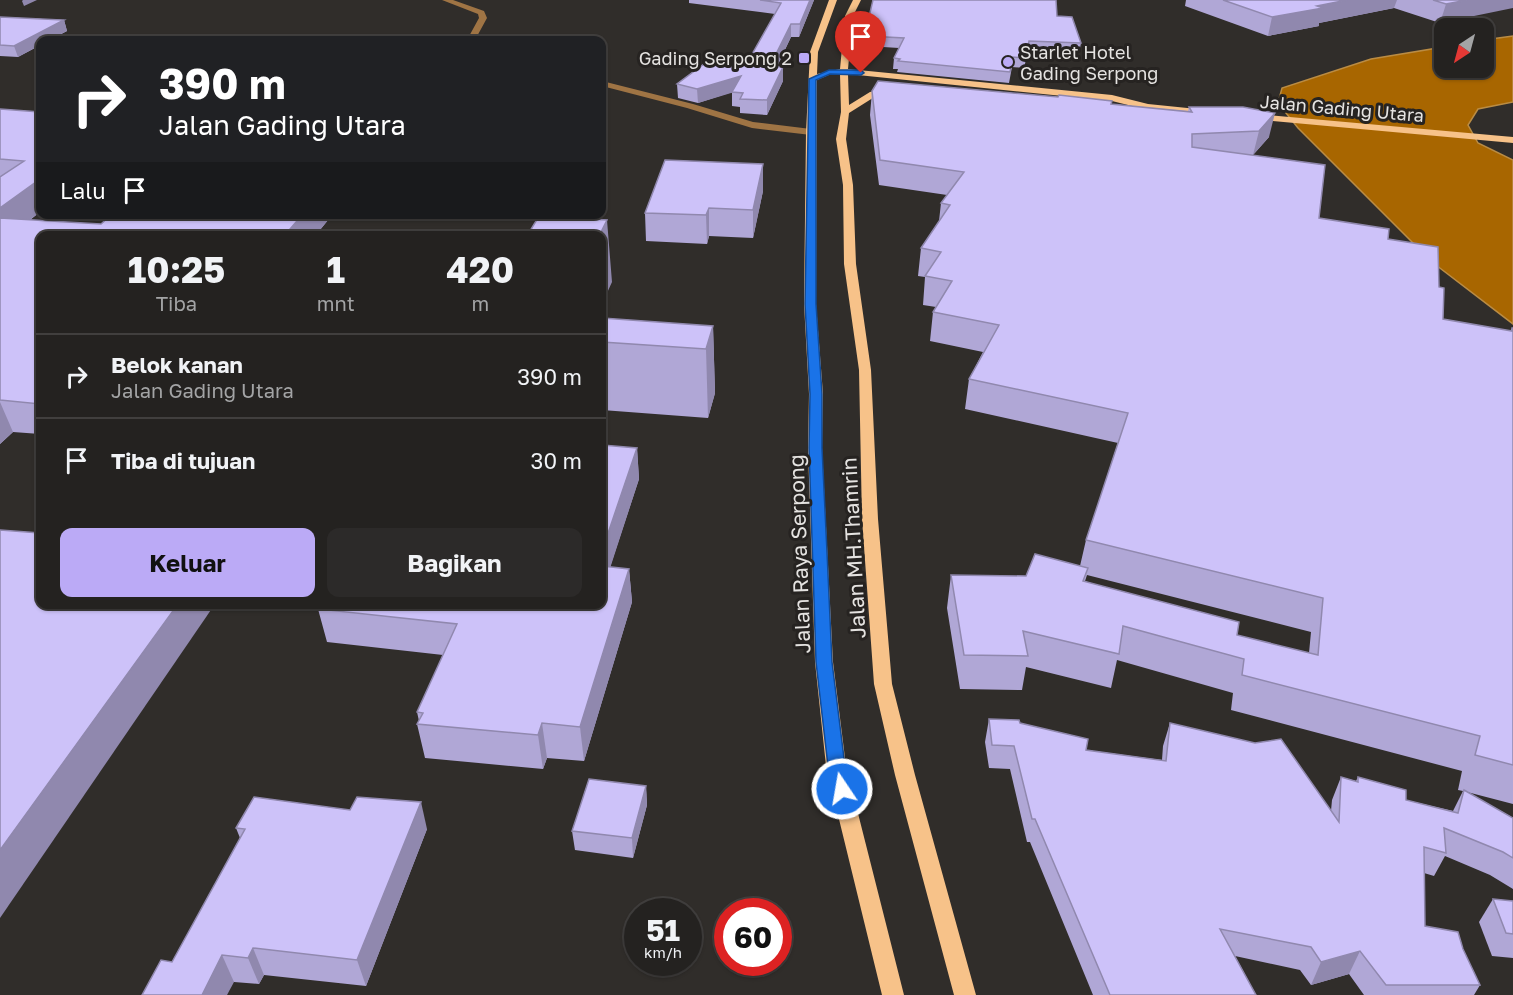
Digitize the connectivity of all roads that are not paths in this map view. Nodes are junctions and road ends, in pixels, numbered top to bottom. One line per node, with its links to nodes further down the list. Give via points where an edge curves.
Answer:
1 (446, 0): 4 (street, via 481,13 483,18)
2 (833, 0): 6 (main road, Jalan Raya Serpong, via 814,50)
3 (857, 0): 5 (main road, via 849,16)
4 (473, 36)
5 (844, 71): 6 (main road); 11 (main road, Jalan MH.Thamrin); 13 (main road, via 1112,98)
6 (813, 79): 17 (main road, Jalan Raya Serpong)
7 (606, 85): 17 (street, via 752,124)
8 (904, 91): 9 (main road, via 882,91)
9 (866, 99): 10 (street); 11 (main road)
10 (888, 100)
11 (845, 112): 21 (main road, Jalan MH.Thamrin, via 841,139 848,185 850,264 865,370 870,519 883,684)
12 (1129, 112): 13 (main road)
13 (1180, 112): 14 (main road)
14 (1216, 116)
15 (1250, 117): 18 (main road, Jalan Gading Utara)
16 (1240, 120): 19 (main road, Jalan Gading Utara)
17 (811, 132): 20 (main road, Jalan Raya Serpong, via 810,304 824,662 837,766)
18 (1513, 140)
19 (1513, 145)
20 (893, 995)
21 (965, 995)

